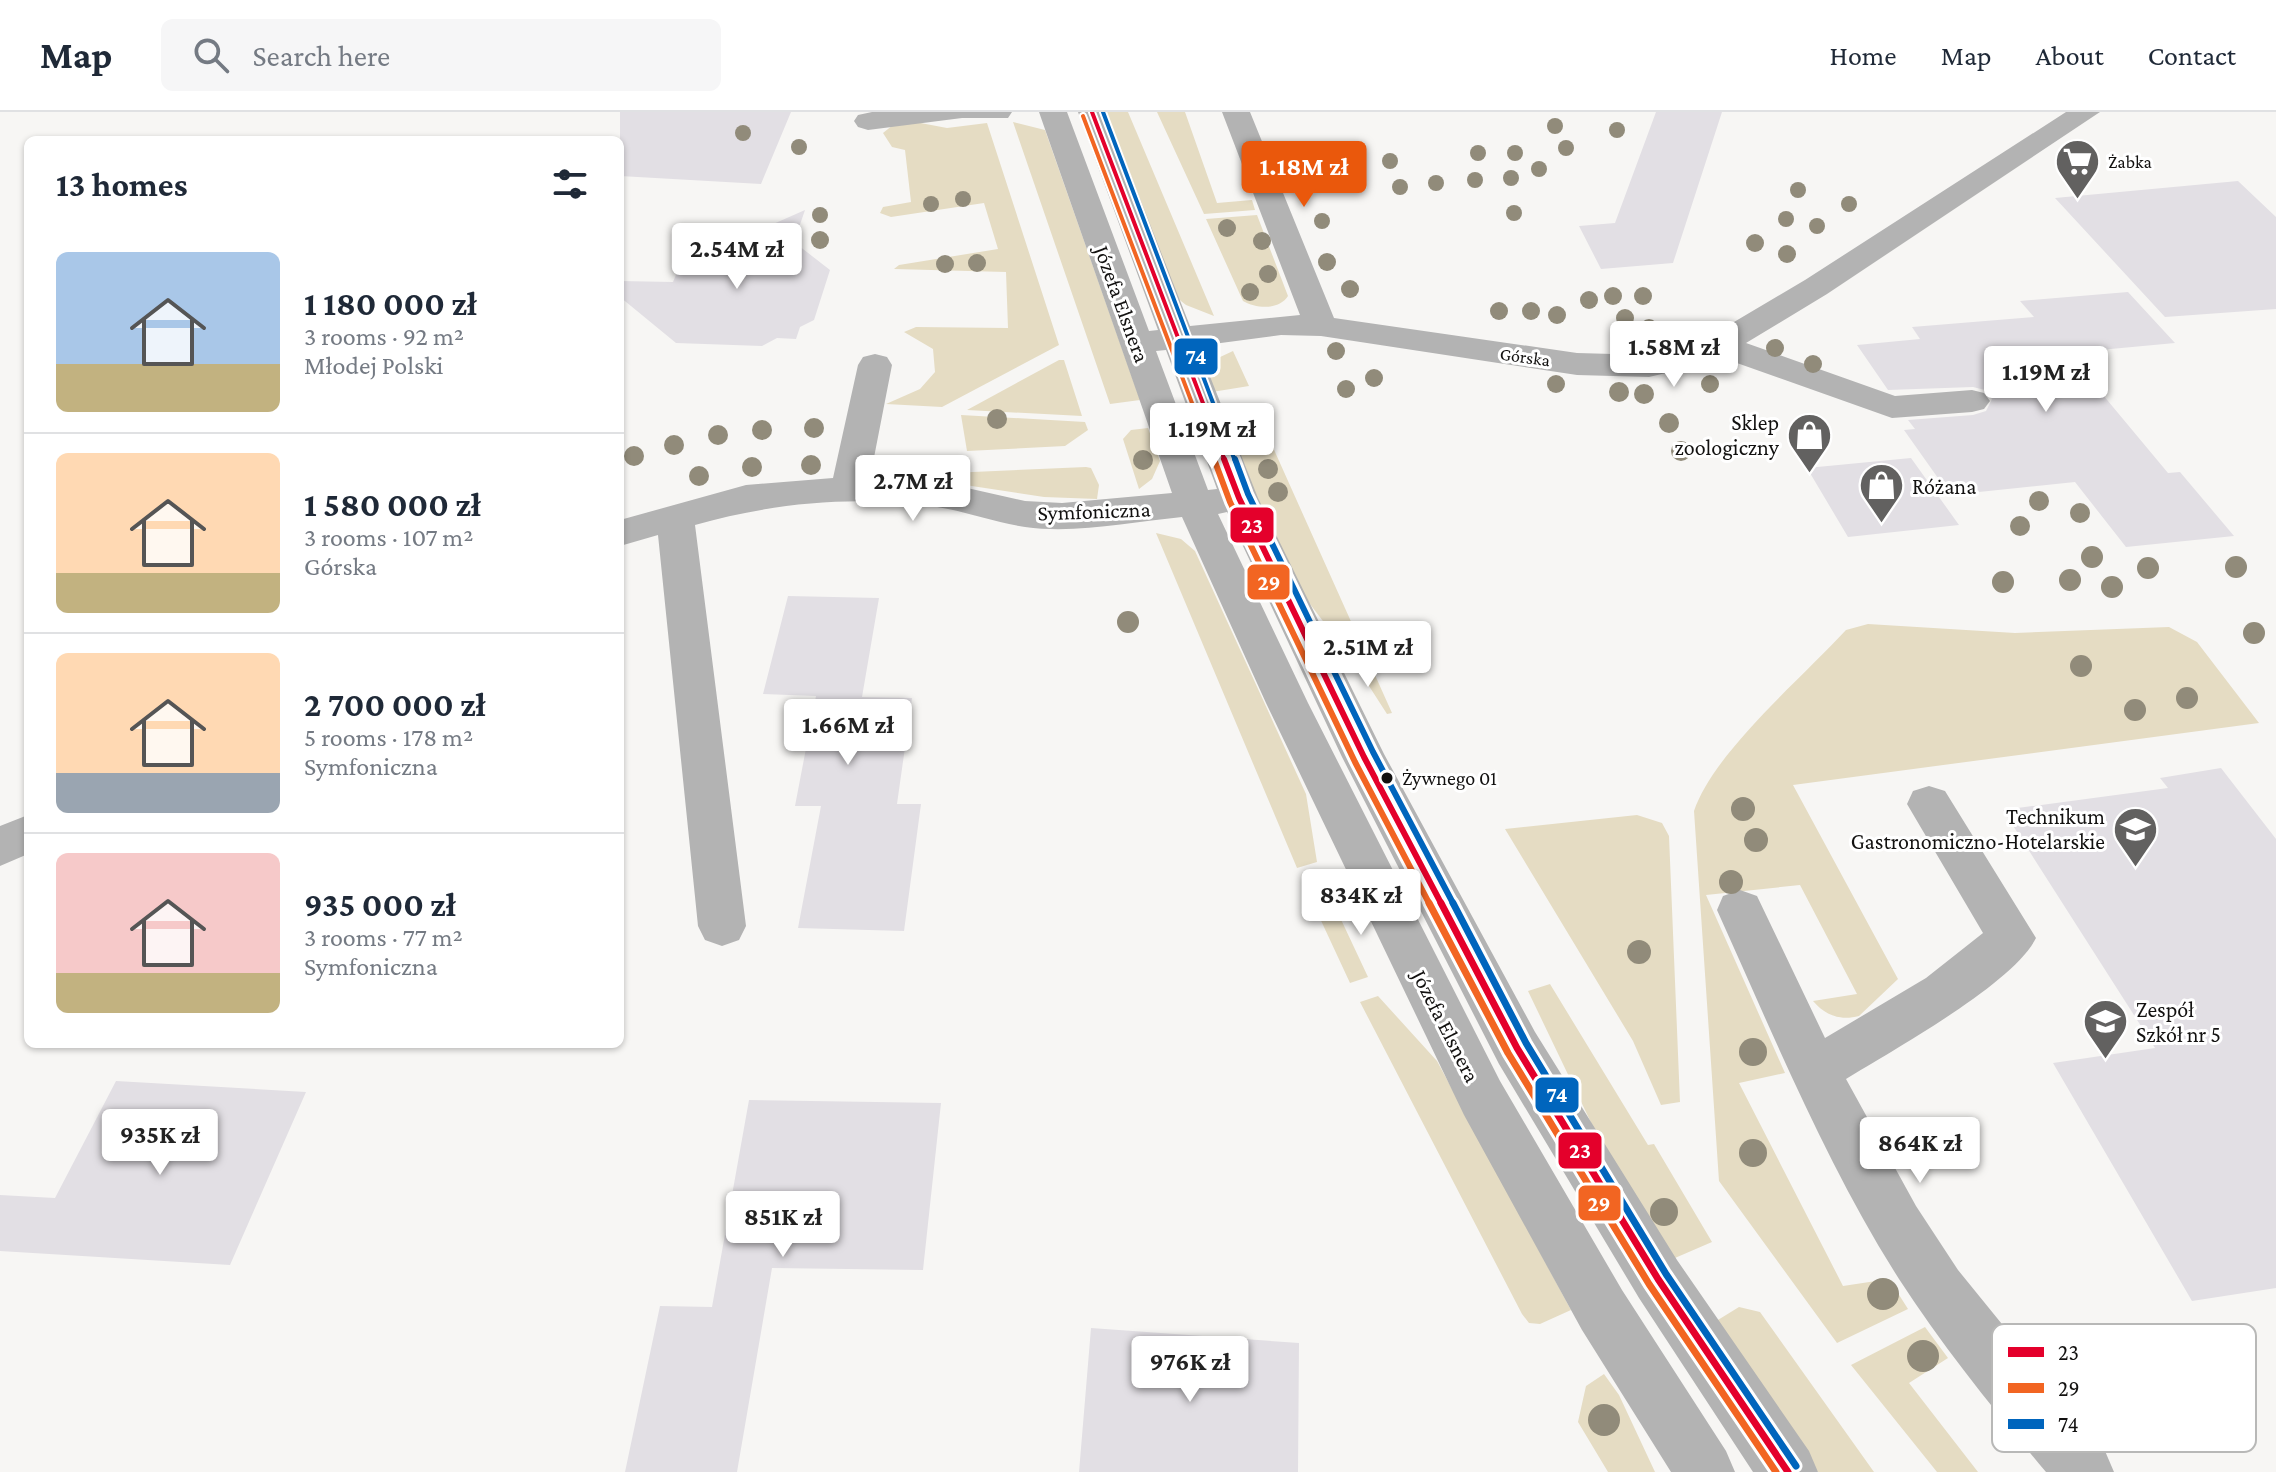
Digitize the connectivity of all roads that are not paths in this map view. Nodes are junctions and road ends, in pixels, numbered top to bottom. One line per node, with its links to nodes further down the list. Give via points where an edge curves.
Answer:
1 (953, 112): 8 (street)
2 (972, 112): 3 (street)
3 (998, 112)
4 (1053, 112): 10 (street, Józefa Elsnera)
5 (1092, 112): 10 (street, Józefa Elsnera)
6 (1236, 112): 9 (street)
7 (2086, 112): 11 (street, Górska)
8 (868, 121)
9 (1321, 326): 10 (street, Górska, via 1281,325); 11 (street, Górska, via 1621,367 1688,358)
10 (1156, 341): 15 (street, Józefa Elsnera)
11 (1719, 345): 13 (street, via 1892,407)
12 (875, 365): 14 (street)
13 (1972, 401)
14 (849, 489): 15 (street, Symfoniczna, via 945,496 1025,514 1062,516); 16 (street, Symfoniczna, via 746,498)
15 (1217, 501): 26 (street, Józefa Elsnera, via 1369,874 1482,1098 1602,1310); 27 (street, Józefa Elsnera, via 1364,757 1517,1048 1658,1279)
16 (675, 516): 17 (street, Symfoniczna); 22 (street)
17 (624, 532)
18 (1929, 804): 23 (street, via 2012,938 1943,993)
19 (24, 835): 20 (street)
20 (0, 847)
21 (1740, 910): 23 (street)
22 (722, 926)
23 (1816, 1070): 24 (street, via 1915,1252)
24 (1992, 1357)
25 (2068, 1452): 28 (street)
26 (1705, 1472)
27 (1788, 1472)
28 (2084, 1472)

